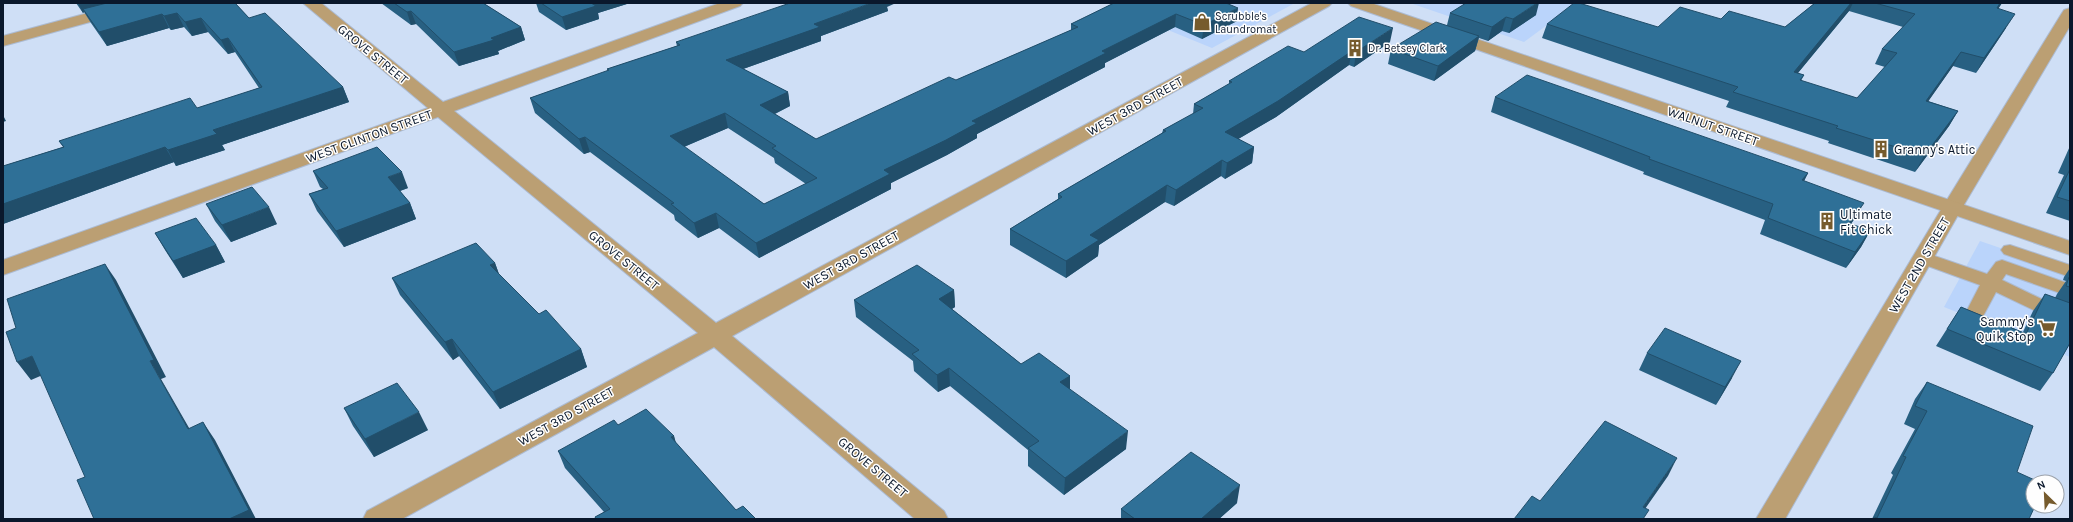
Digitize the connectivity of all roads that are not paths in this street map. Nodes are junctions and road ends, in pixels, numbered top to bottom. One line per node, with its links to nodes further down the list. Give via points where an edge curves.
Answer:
1 (143, 3): 9 (street)
2 (311, 3): 10 (street, GROVE STREET)
3 (735, 3): 10 (street, WEST CLINTON STREET)
4 (1324, 3): 23 (street, WEST 3RD STREET)
5 (1356, 3): 11 (street, WALNUT STREET)
6 (2055, 3): 7 (street)
7 (2070, 7)
8 (2070, 13): 11 (street, WEST 2ND STREET)
9 (3, 40)
10 (441, 110): 17 (street, WEST CLINTON STREET); 23 (street, GROVE STREET)
11 (1952, 208): 12 (street, WALNUT STREET); 15 (street, WEST 2ND STREET)
12 (2020, 231): 13 (street, WALNUT STREET); 14 (lane)
13 (2070, 248)
14 (2010, 250): 16 (lane); 18 (lane)
15 (1923, 258): 19 (lane); 26 (street, WEST 2ND STREET)
16 (2002, 266): 19 (lane); 20 (lane)
17 (3, 268)
18 (2070, 271)
19 (1991, 282): 21 (lane); 22 (lane, via 2047,309)
20 (2060, 287)
21 (1974, 316)
22 (2070, 317)
23 (715, 334): 24 (street, WEST 3RD STREET); 25 (street, GROVE STREET)
24 (377, 519)
25 (934, 519)
26 (1770, 519)

